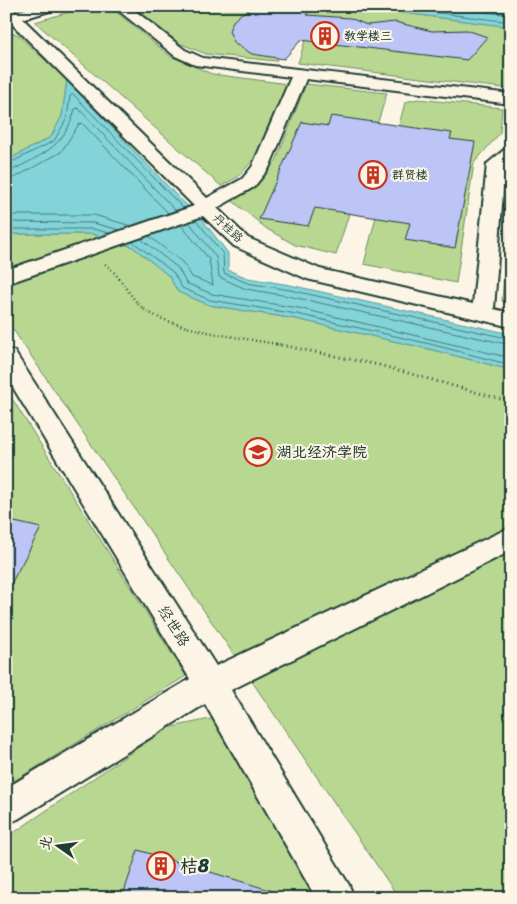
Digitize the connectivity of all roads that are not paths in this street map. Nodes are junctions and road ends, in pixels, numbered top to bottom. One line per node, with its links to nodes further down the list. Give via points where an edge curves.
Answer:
1 (51, 6): 3 (street)
2 (120, 6): 4 (street, via 180,53 200,62)
3 (9, 15): 7 (street, 丹桂路)
4 (300, 74): 5 (street); 7 (street, via 260,168 248,183)
5 (511, 100)
6 (511, 153): 9 (street, via 496,164)
7 (202, 209): 8 (street); 9 (street, 丹桂路, via 241,242 314,274)
8 (6, 277)
9 (483, 313): 10 (street, 丹桂路)
10 (511, 320)
11 (6, 357): 13 (street, 经世路)
12 (511, 538): 13 (street)
13 (210, 684): 14 (street); 15 (street, 经世路)
14 (6, 807)
15 (336, 898)

